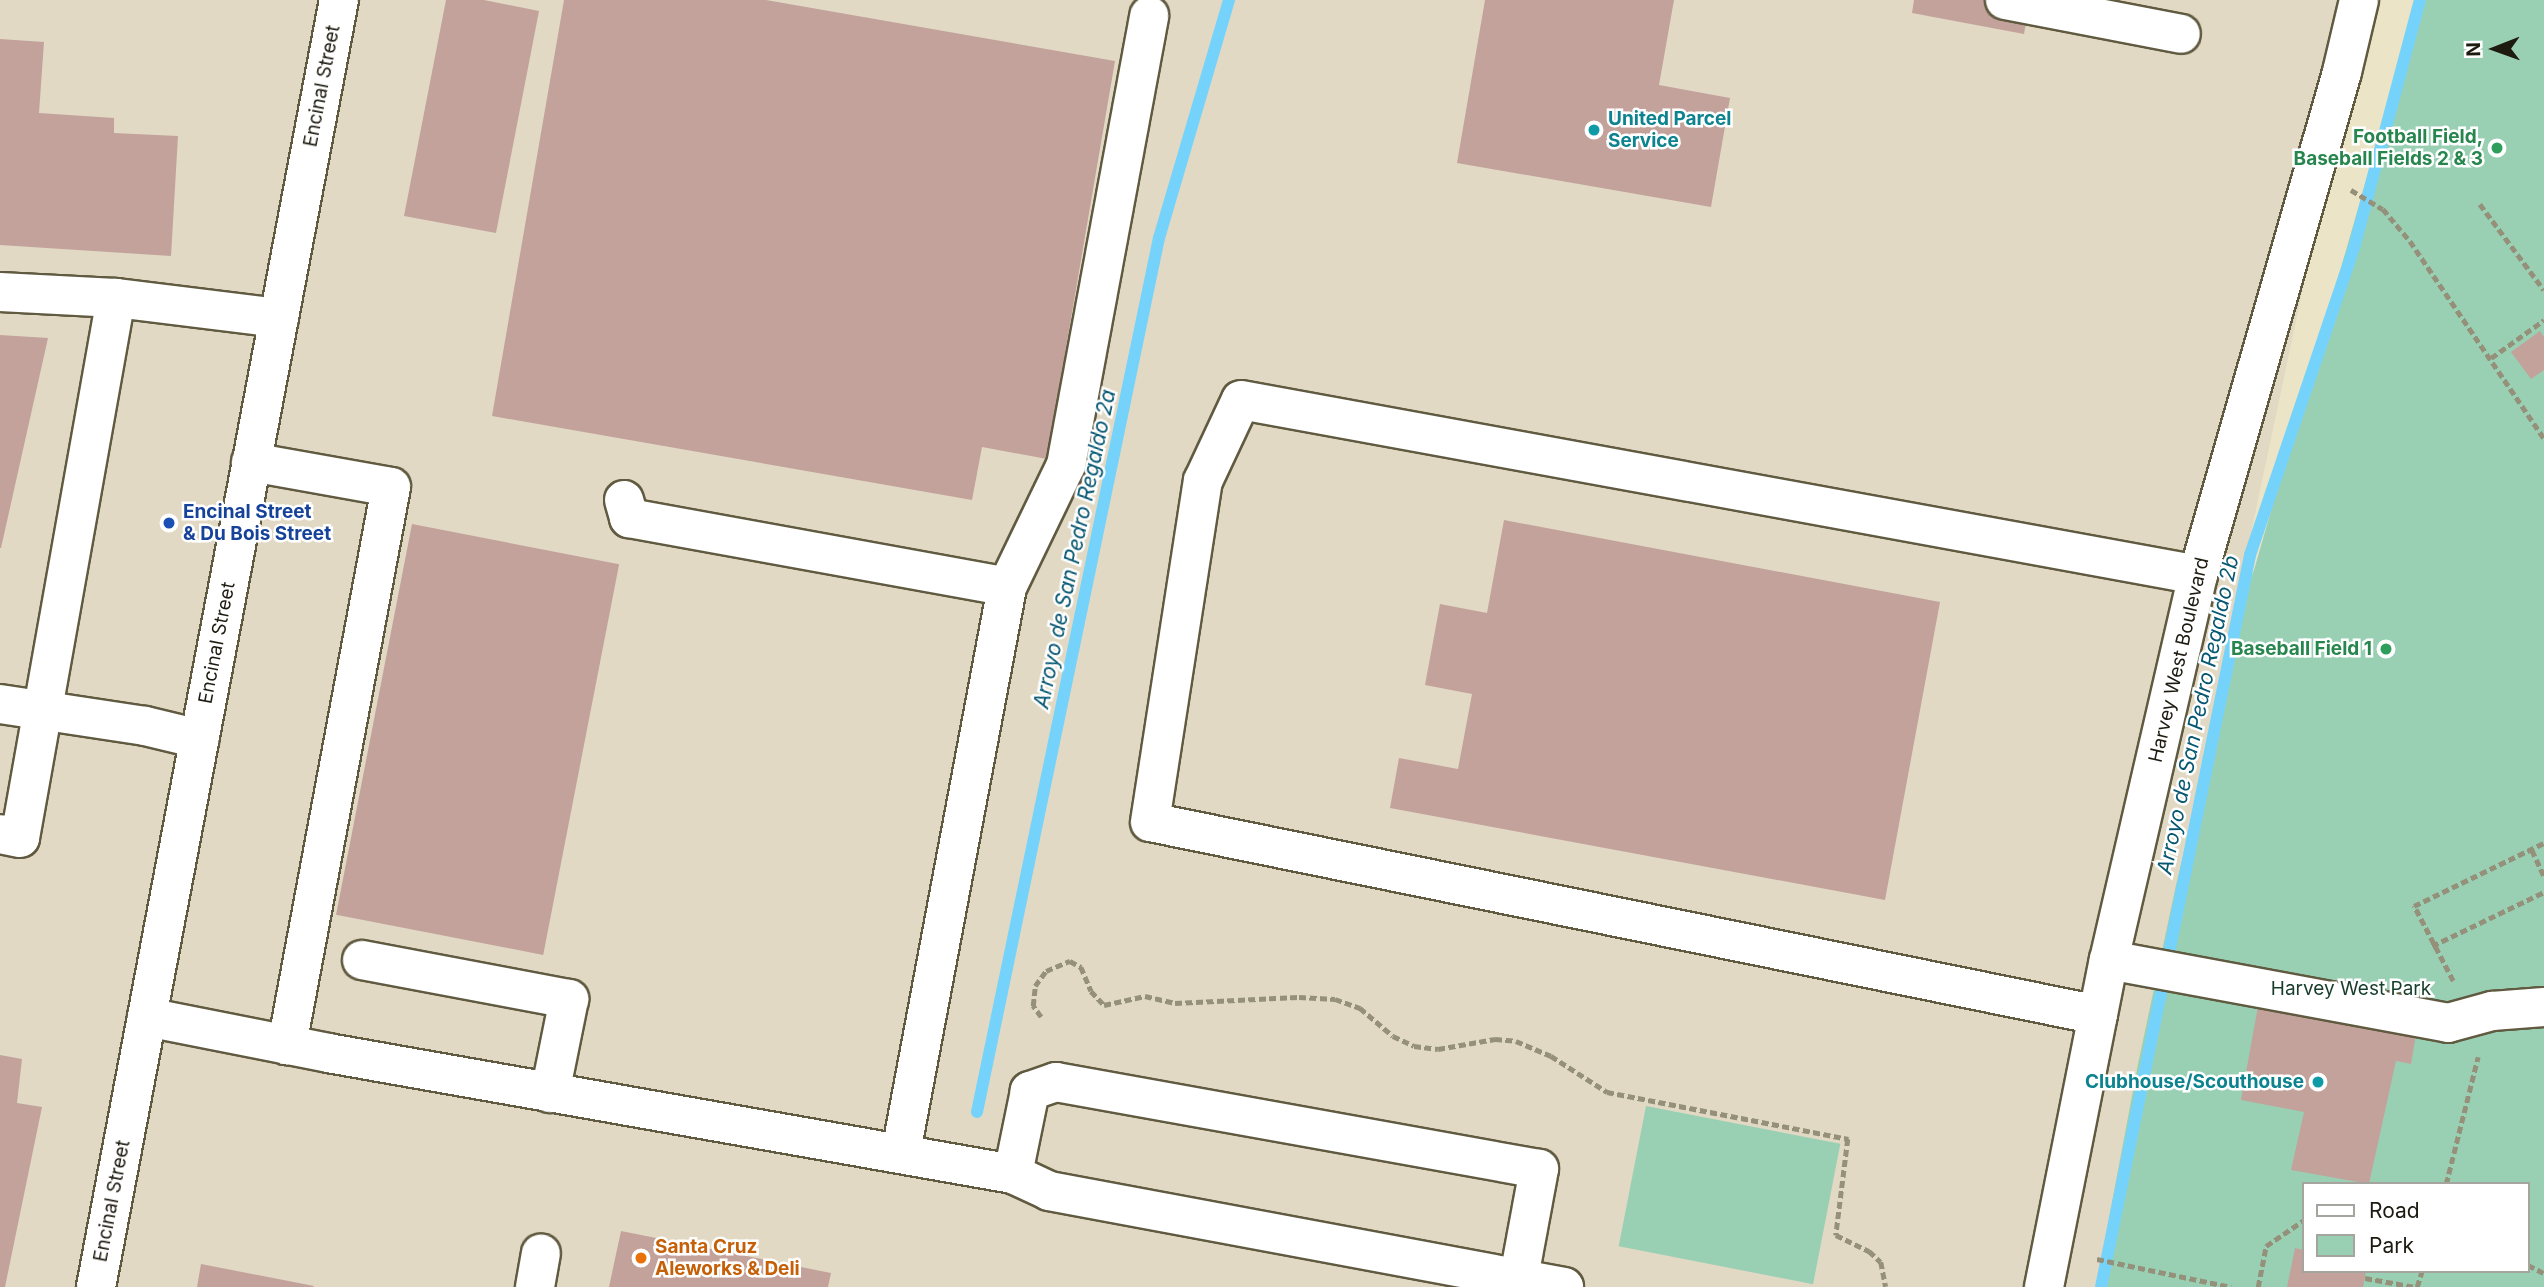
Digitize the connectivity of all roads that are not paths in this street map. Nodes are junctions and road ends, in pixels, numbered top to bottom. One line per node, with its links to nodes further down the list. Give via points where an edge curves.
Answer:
1 (339, 0): 8 (street, Encinal Street)
2 (2005, 0): 5 (street)
3 (2359, 0): 11 (street, Harvey West Boulevard)
4 (1149, 16): 12 (street, via 1066,465)
5 (2181, 34)
6 (0, 292): 7 (street)
7 (116, 298): 8 (street); 14 (street)
8 (279, 318): 9 (street, Encinal Street)
9 (251, 462): 15 (street, Encinal Street); 22 (street, via 391,487)
10 (624, 500): 12 (street, via 629,518)
11 (2198, 575): 18 (street, Harvey West Boulevard); 20 (street, via 1241,400 1203,481 1150,822)
12 (1007, 587): 24 (street)
13 (0, 704): 14 (street)
14 (44, 711): 15 (street); 16 (street, via 20,838)
15 (199, 738): 21 (street, Encinal Street)
16 (0, 834)
17 (362, 960): 23 (street, via 569,999)
18 (2109, 960): 19 (street, via 2448,1023 2492,1011); 20 (street, Harvey West Boulevard)
19 (2544, 1007)
20 (2098, 1016): 29 (street, Harvey West Boulevard)
21 (147, 1017): 22 (street); 27 (street, Encinal Street)
22 (288, 1045): 23 (street)
23 (550, 1093): 24 (street)
24 (901, 1152): 25 (street)
25 (1013, 1174): 26 (street, via 1049,1191); 26 (street, via 1030,1091 1056,1082 1539,1170)
26 (1519, 1278): 28 (street)
27 (96, 1287)
28 (1564, 1287)
29 (2044, 1287)

